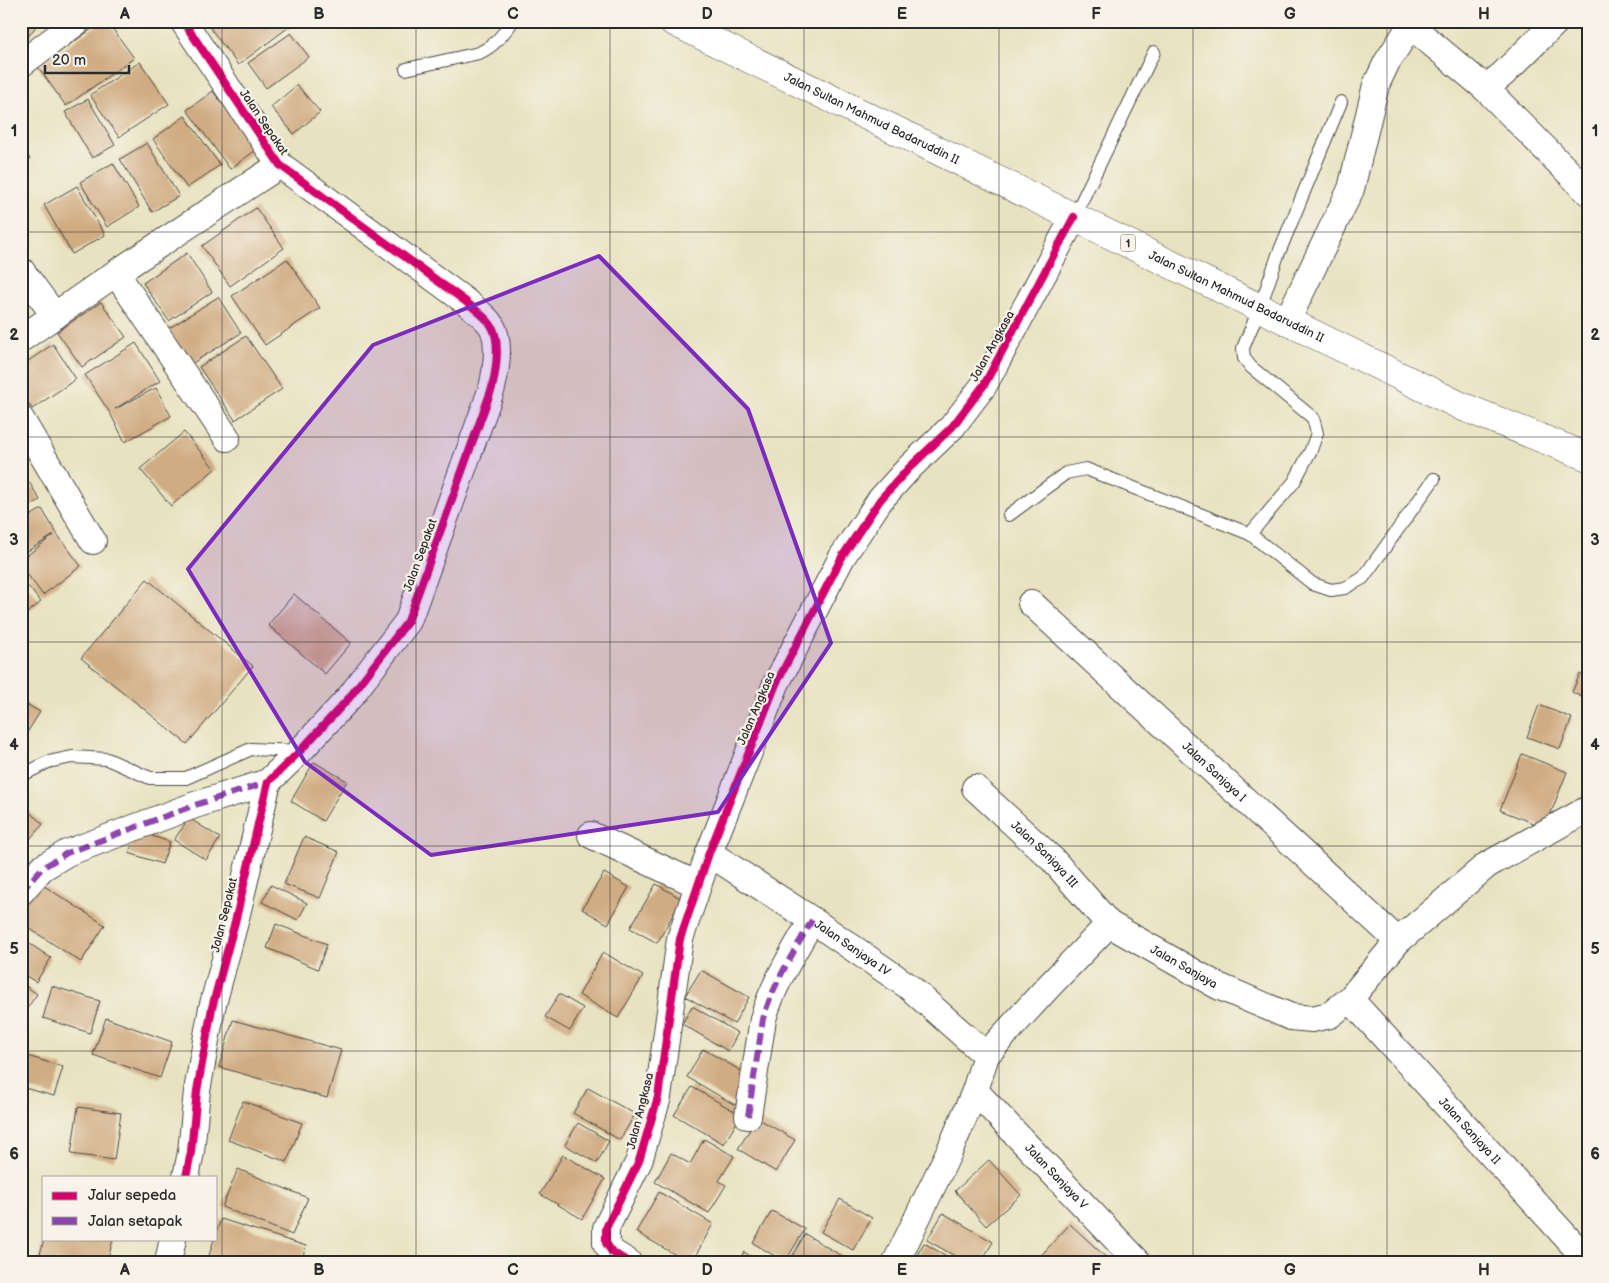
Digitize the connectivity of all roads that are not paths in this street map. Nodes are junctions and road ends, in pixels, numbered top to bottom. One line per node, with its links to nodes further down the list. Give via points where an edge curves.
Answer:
1 (78, 21): 8 (street)
2 (182, 21): 12 (street, Jalan Sepakat)
3 (512, 21): 9 (lane, via 496,44 479,53)
4 (672, 21): 14 (highway, Jalan Sultan Mahmud Badaruddin II / 1)
5 (1557, 21): 10 (street)
6 (1408, 23): 10 (street); 19 (street, via 1376,85 1351,189)
7 (1154, 52): 14 (lane)
8 (21, 64)
9 (406, 69)
10 (1485, 88): 13 (street)
11 (1341, 102): 17 (lane)
12 (280, 165): 16 (street); 29 (street, Jalan Sepakat, via 465,301 492,326 497,365 489,396 408,621 349,698)
13 (1588, 192)
14 (1074, 217): 17 (highway, Jalan Sultan Mahmud Badaruddin II / 1); 35 (street, Jalan Angkasa, via 984,385 952,427 880,500 842,557 776,684)
15 (21, 270): 18 (street)
16 (116, 274): 18 (street); 22 (street)
17 (1260, 307): 19 (highway, Jalan Sultan Mahmud Badaruddin II / 1); 26 (lane, via 1242,348 1244,358 1314,418 1317,433 1294,482)
18 (55, 316): 20 (street)
19 (1287, 321): 23 (highway, Jalan Sultan Mahmud Badaruddin II / 1, via 1461,406)
20 (21, 339)
21 (21, 419): 27 (street)
22 (227, 438)
23 (1588, 457)
24 (1434, 479): 26 (lane, via 1362,578 1345,588 1331,590 1314,584)
25 (1009, 515): 26 (lane, via 1066,473 1086,469)
26 (1250, 534)
27 (93, 541)
28 (1030, 603): 40 (street, Jalan Sanjaya I)
29 (300, 751): 30 (lane, via 251,748 186,778 150,778 107,759 72,757 48,762); 31 (street, Jalan Sepakat)
30 (21, 776)
31 (268, 782): 37 (street, via 195,805 67,854 42,868); 45 (street, Jalan Sepakat, via 212,1008)
32 (976, 788): 39 (street, Jalan Sanjaya III, via 1053,860)
33 (1588, 809): 40 (street, Jalan Sanjaya, via 1487,865)
34 (591, 835): 36 (street)
35 (709, 852): 36 (street, Jalan Angkasa); 38 (street, Jalan Sanjaya IV)
36 (698, 885): 49 (street, Jalan Angkasa, via 680,939 658,1097 639,1161 606,1228 606,1243 612,1252)
37 (21, 892)
38 (812, 920): 42 (street, Jalan Sanjaya IV, via 908,986); 44 (street, via 768,1004)
39 (1110, 924): 41 (street, Jalan Sanjaya, via 1218,986 1291,1017 1312,1019 1330,1015); 42 (street)
40 (1398, 941): 41 (street, Jalan Sanjaya)
41 (1350, 999): 47 (street, Jalan Sanjaya II)
42 (986, 1056): 43 (street)
43 (976, 1091): 50 (street); 51 (street, Jalan Sanjaya V)
44 (748, 1116)
45 (186, 1176)
46 (173, 1240): 48 (street)
47 (1588, 1261)
48 (168, 1262)
49 (628, 1262)
50 (896, 1262)
51 (1138, 1262)

